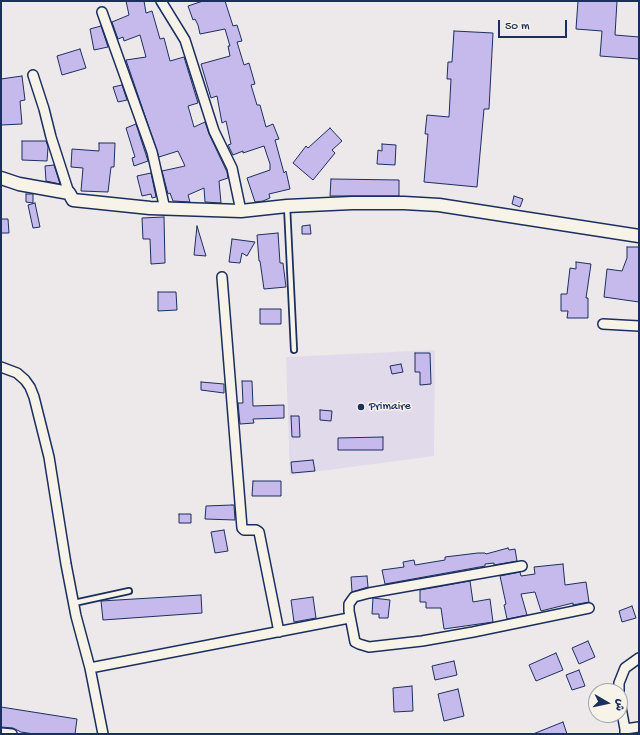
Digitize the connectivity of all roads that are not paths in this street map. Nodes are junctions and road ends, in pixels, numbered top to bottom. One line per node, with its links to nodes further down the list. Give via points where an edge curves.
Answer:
1 (161, 1): 8 (street, via 185,40 214,131 232,168)
2 (102, 12): 7 (street, via 152,152)
3 (33, 75): 5 (street)
4 (1, 178): 5 (street)
5 (69, 193): 7 (street, via 73,200)
6 (287, 206): 8 (street); 9 (street, via 359,203 439,204); 13 (lane)
7 (165, 209): 8 (street)
8 (241, 211)
9 (639, 236)
10 (222, 277): 20 (street, via 242,528 259,532)
11 (603, 324): 12 (street)
12 (639, 326)
13 (294, 350)
14 (1, 367): 17 (street, via 21,376 34,397 49,457)
15 (522, 566): 19 (street, via 354,597 350,604)
16 (130, 592): 17 (lane)
17 (74, 603): 22 (street)
18 (589, 608): 19 (street, via 465,634 369,647 356,642)
19 (349, 618): 20 (street)
20 (279, 632): 22 (street)
21 (639, 658): 23 (street, via 625,668)
22 (90, 668): 28 (street)
23 (619, 683)
24 (639, 727): 26 (street)
25 (1, 732): 27 (street)
26 (625, 732)
27 (12, 734)
28 (103, 734)

